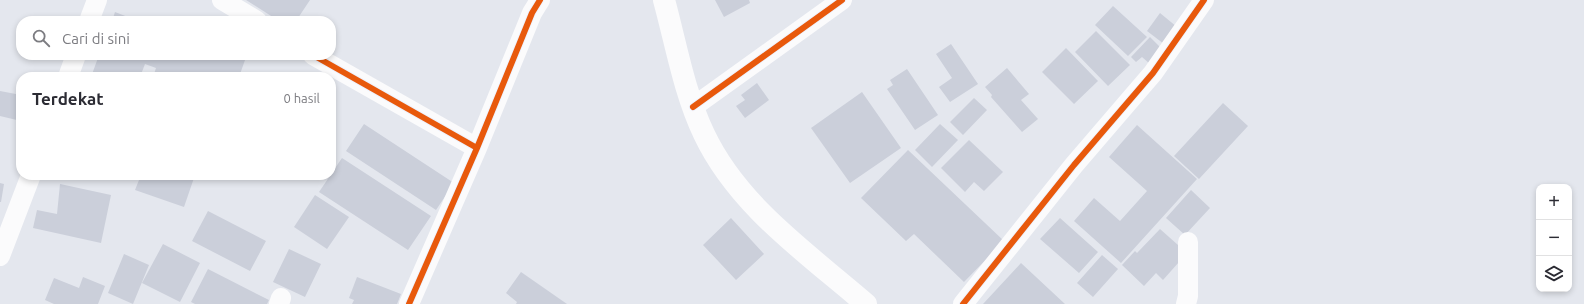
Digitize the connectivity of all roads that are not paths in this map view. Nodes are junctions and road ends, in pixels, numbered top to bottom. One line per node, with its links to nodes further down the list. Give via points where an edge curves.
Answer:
1 (97, 0): 7 (street)
2 (222, 0): 8 (street)
3 (540, 0): 13 (street, via 532,13)
4 (664, 0): 12 (highway)
5 (842, 0): 12 (street)
6 (1204, 0): 19 (street, via 1153,73 1074,165)
7 (91, 16)
8 (249, 16)
9 (74, 60): 11 (street)
10 (322, 60): 13 (street)
11 (70, 72)
12 (693, 107): 18 (highway, via 719,161 748,200)
13 (477, 148): 17 (street)
14 (29, 180): 16 (street)
15 (1188, 242): 20 (street)
16 (0, 256)
17 (409, 304)
18 (866, 304)
19 (963, 304)
20 (1186, 304)

